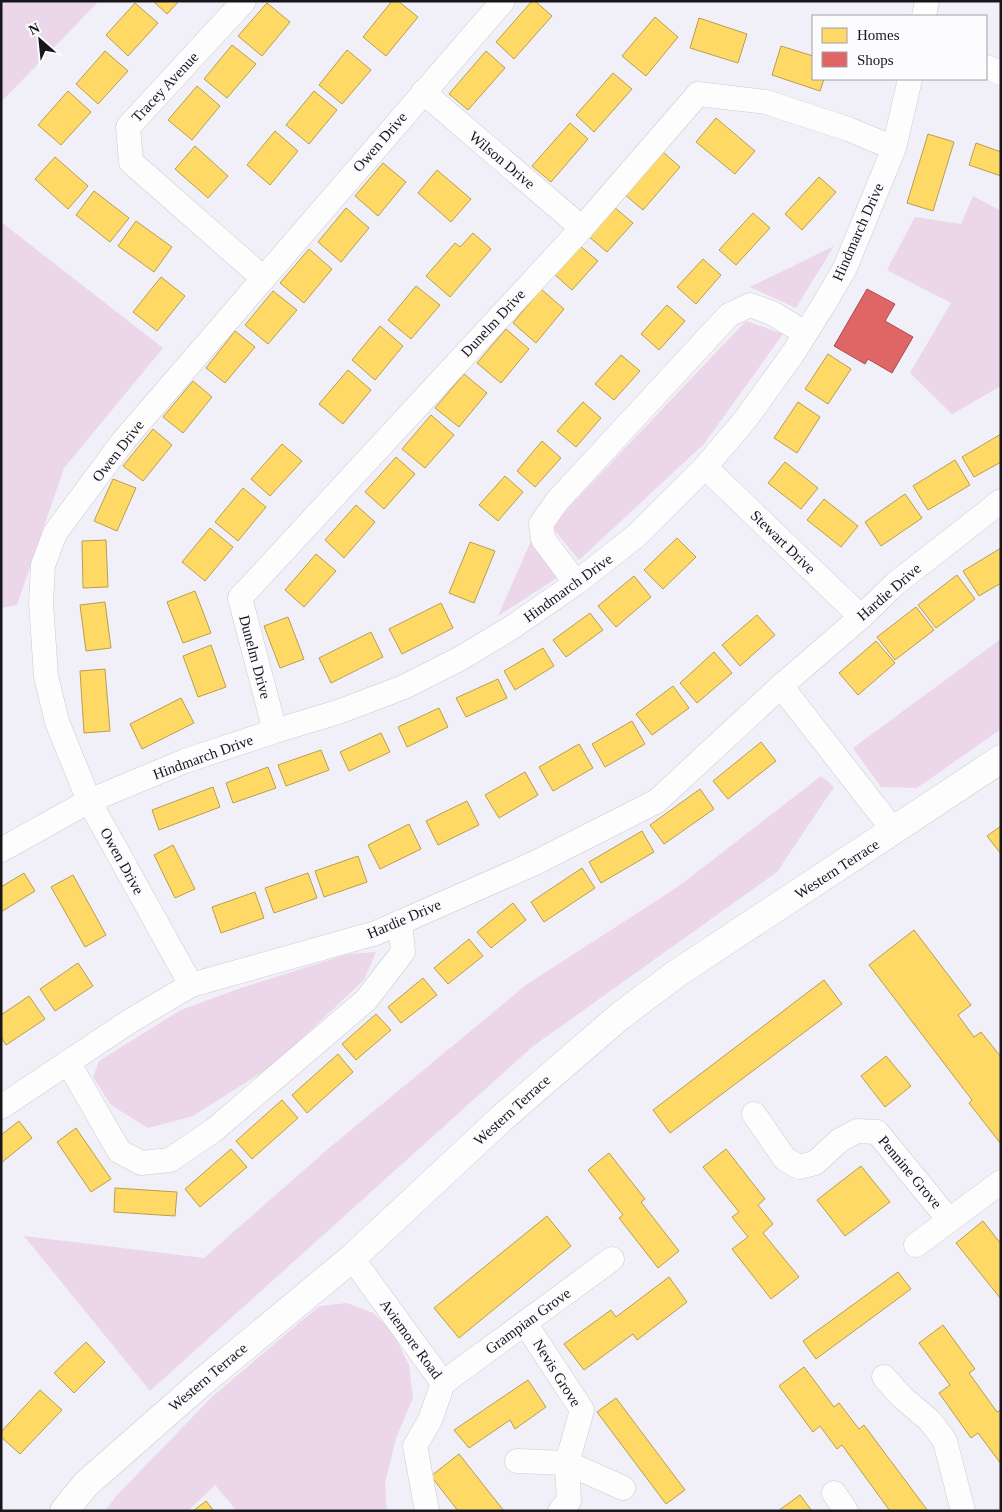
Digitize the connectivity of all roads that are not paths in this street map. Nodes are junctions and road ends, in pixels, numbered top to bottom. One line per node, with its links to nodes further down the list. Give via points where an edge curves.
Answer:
1 (244, 1): 11 (street, Tracey Avenue, via 128,126 131,162)
2 (503, 1): 8 (street, Owen Drive)
3 (927, 1): 4 (street)
4 (924, 15)
5 (987, 67): 6 (street)
6 (1001, 73)
7 (910, 80): 9 (street, Hindmarch Drive)
8 (423, 92): 10 (street, Wilson Drive); 11 (street, Owen Drive)
9 (894, 148): 10 (street, Dunelm Drive, via 766,102 698,94); 12 (street, Hindmarch Drive, via 845,268)
10 (582, 228): 18 (street, Dunelm Drive, via 240,598)
11 (263, 278): 20 (street, Owen Drive, via 124,440 56,533 43,565 41,603 46,676 57,722)
12 (806, 333): 13 (street, Hindmarch Drive, via 744,420); 15 (street, via 772,313 750,305 729,314 558,500 541,524 542,539)
13 (705, 467): 15 (street, Hindmarch Drive, via 636,536); 16 (street, Stewart Drive)
14 (1001, 501): 16 (street, Hardie Drive, via 895,584)
15 (576, 583): 18 (street, Hindmarch Drive, via 468,654 404,687)
16 (861, 617): 17 (street, Hardie Drive)
17 (781, 686): 21 (street); 23 (street, Hardie Drive, via 657,801 535,863)
18 (275, 731): 20 (street, Hindmarch Drive, via 185,761)
19 (1001, 759): 21 (main road, Western Terrace)
20 (89, 801): 22 (street, Hindmarch Drive); 24 (street, Owen Drive)
21 (894, 831): 31 (main road, Western Terrace, via 676,974 620,1016 502,1118)
22 (1, 850)
23 (400, 922): 24 (street, Hardie Drive, via 376,933); 25 (street, via 402,952 366,1000 214,1130 170,1160 142,1163 119,1151)
24 (191, 985): 25 (street, Hardie Drive)
25 (68, 1062): 26 (street, Hardie Drive)
26 (1, 1107)
27 (754, 1114): 29 (street, Pennine Grove, via 785,1159 799,1167 815,1163 840,1140 857,1131 877,1132)
28 (1001, 1182): 29 (street)
29 (949, 1220): 30 (street)
30 (916, 1245)
31 (352, 1258): 35 (street, Aviemore Road); 39 (main road, Western Terrace, via 194,1389 86,1484)
32 (612, 1259): 33 (street, Grampian Grove)
33 (525, 1323): 35 (street, Grampian Grove); 37 (street, Nevis Grove, via 582,1410)
34 (884, 1377): 42 (street, via 930,1421 945,1441)
35 (444, 1383): 40 (street, Aviemore Road, via 430,1420 415,1446)
36 (517, 1461): 37 (street)
37 (567, 1463): 38 (street); 41 (street, Nevis Grove, via 569,1501)
38 (623, 1488)
39 (64, 1511)
40 (427, 1511)
41 (560, 1511)
42 (963, 1511)

